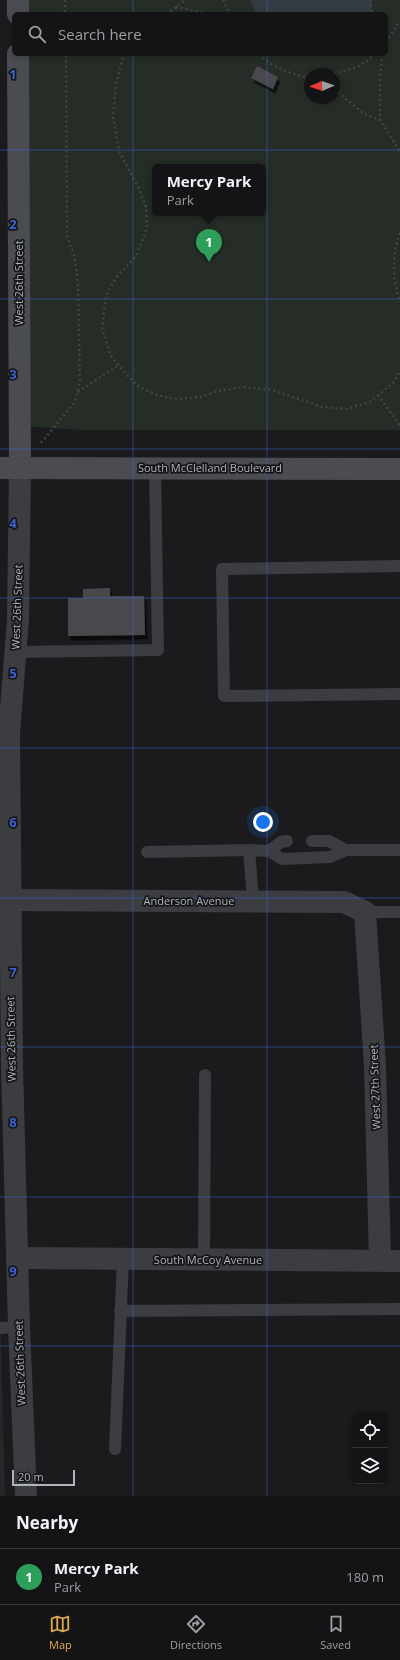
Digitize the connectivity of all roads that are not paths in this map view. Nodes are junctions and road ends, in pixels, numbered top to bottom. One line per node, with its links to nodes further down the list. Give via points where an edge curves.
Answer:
1 (18, 0): 2 (main road)
2 (18, 12)
3 (18, 56): 4 (main road, West 26th Street)
4 (10, 468): 5 (main road, South McClelland Boulevard); 8 (street, West 26th Street, via 18,619)
5 (155, 468): 6 (main road, South McClelland Boulevard); 8 (lane, via 158,650)
6 (400, 468)
7 (400, 566): 9 (lane, via 222,569 224,696)
8 (15, 652): 17 (street, West 26th Street, via 9,734)
9 (400, 694)
10 (287, 841): 15 (lane, via 281,842)
11 (312, 841): 13 (lane, via 329,841)
12 (249, 850): 15 (lane); 16 (lane); 18 (lane)
13 (346, 850): 14 (lane); 15 (lane, via 330,857 282,859)
14 (400, 850)
15 (269, 851)
16 (146, 852)
17 (10, 900): 18 (street, Anderson Avenue); 21 (street, West 26th Street)
18 (253, 901): 19 (street, Anderson Avenue, via 344,902)
19 (365, 912): 20 (lane); 26 (street, West 27th Street)
20 (400, 912)
21 (6, 1066): 23 (street, West 26th Street)
22 (204, 1075): 25 (lane)
23 (17, 1258): 24 (street, South McCoy Avenue); 29 (street, West 26th Street)
24 (123, 1259): 25 (street, South McCoy Avenue); 28 (lane)
25 (204, 1260): 26 (street, South McCoy Avenue)
26 (390, 1261)
27 (400, 1309): 28 (lane)
28 (120, 1311): 30 (lane)
29 (9, 1328): 31 (street, West 26th Street)
30 (115, 1450)
31 (26, 1496)

